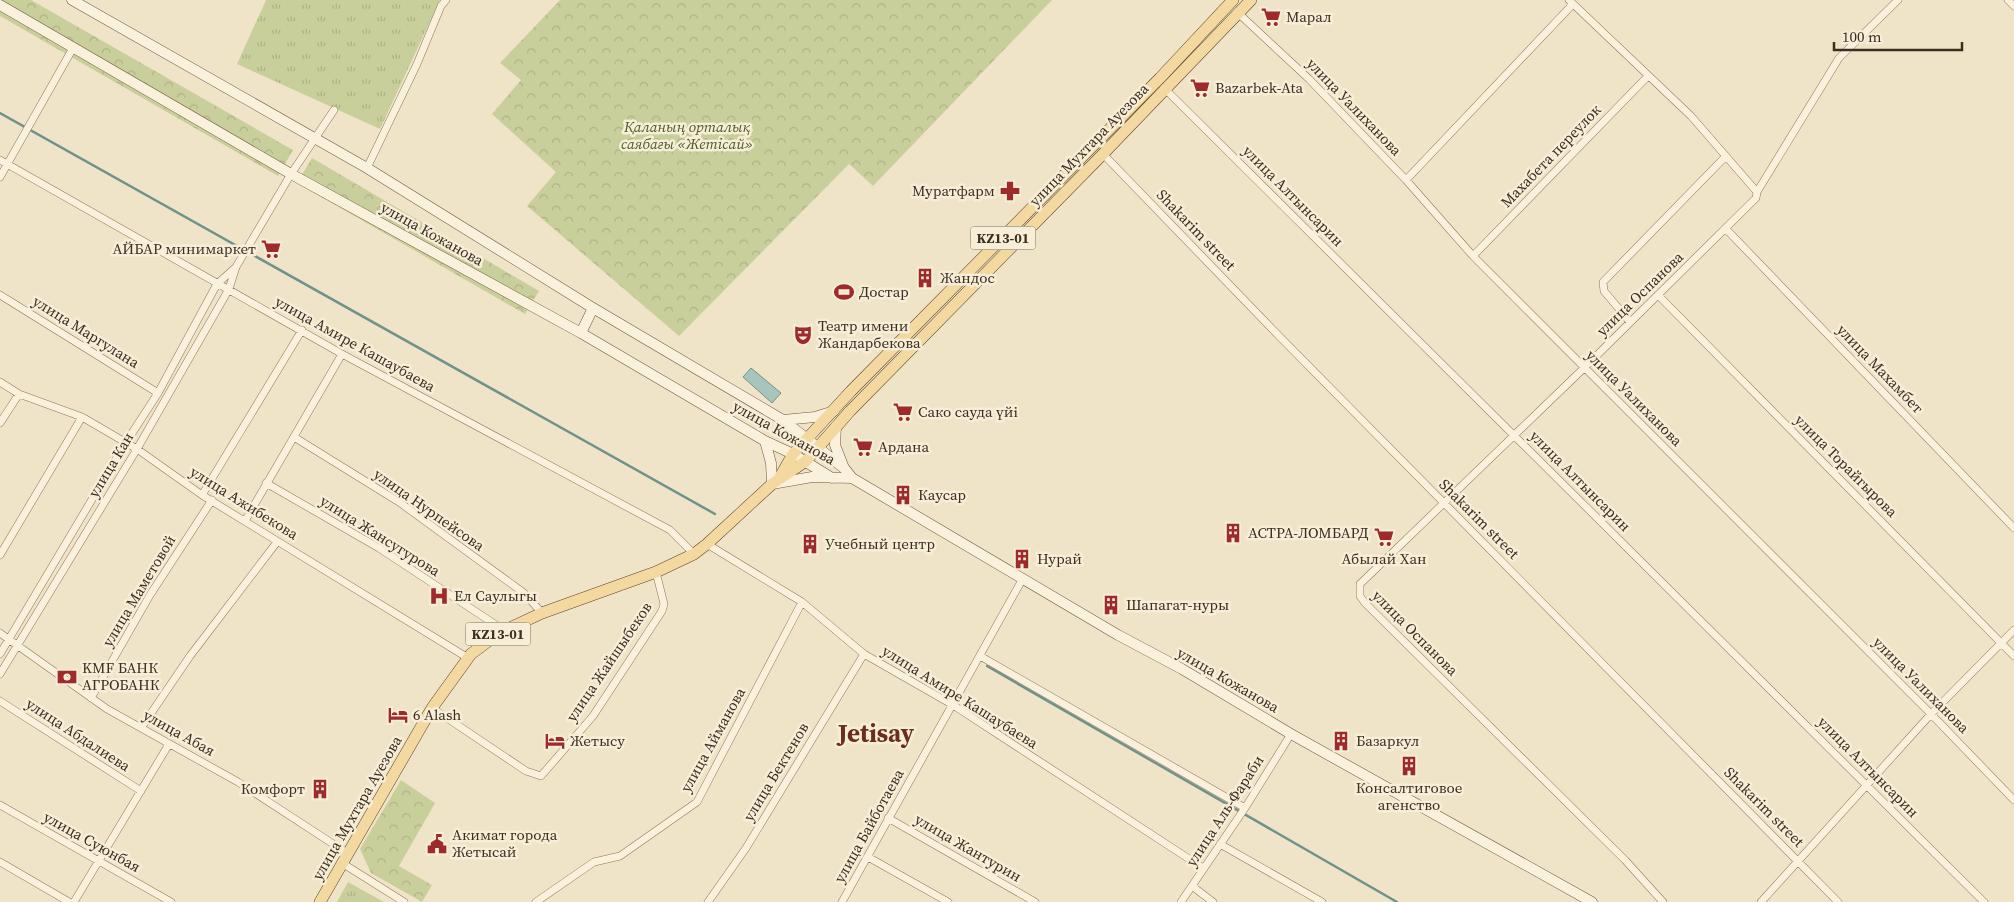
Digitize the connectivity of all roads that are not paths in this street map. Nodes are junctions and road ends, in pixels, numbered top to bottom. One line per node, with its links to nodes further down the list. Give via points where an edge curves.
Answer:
1 (72, 0): 15 (street, улица Кожанова)
2 (446, 0): 20 (street)
3 (1251, 0): 10 (main road, улица Мухтара Ауезова / KZ13-01)
4 (1898, 0): 24 (street, улица Оспанова, via 1839,58)
5 (2008, 0): 9 (street)
6 (1231, 2): 10 (street, улица Уалиханова); 13 (main road, улица Мухтара Ауезова / KZ13-01)
7 (1571, 2): 12 (street); 23 (street)
8 (0, 5): 11 (street, улица Кожанова)
9 (2014, 6)
10 (1238, 13): 13 (main road, улица Мухтара Ауезова / KZ13-01); 23 (street, улица Уалиханова, via 1309,79)
11 (73, 48): 19 (street); 21 (street, улица Кожанова)
12 (1648, 76): 17 (street, via 1691,116); 26 (street, Махабета переулок)
13 (1161, 85): 16 (main road, улица Мухтара Ауезова / KZ13-01); 41 (main road, улица Мухтара Ауезова / KZ13-01); 46 (street, улица Алтынсарин)
14 (334, 110): 15 (street, улица Кан)
15 (314, 138): 20 (street, улица Кожанова); 21 (street, улица Кан)
16 (1103, 154): 45 (main road, улица Мухтара Ауезова / KZ13-01); 62 (street, Shakarim street)
17 (1726, 156): 24 (street); 33 (street, via 1604,282 1604,290)
18 (0, 160): 19 (street, улица Амире Кашаубаева)
19 (8, 164): 22 (street); 28 (street, улица Амире Кашаубаева)
20 (368, 168): 32 (street, улица Кожанова)
21 (291, 174): 27 (street, улица Кан); 35 (street, улица Кожанова)
22 (0, 176)
23 (1406, 180): 26 (street, улица Уалиханова)
24 (1757, 192): 25 (street, улица Оспанова, via 1756,198)
25 (1726, 229): 31 (street, улица Оспанова); 64 (street, улица Махамбет)
26 (1473, 256): 37 (street, улица Уалиханова)
27 (236, 267): 28 (street, улица Кан); 29 (street, улица Кан)
28 (217, 284): 29 (street, улица Амире Кашаубаева); 39 (street, улица Кан)
29 (229, 289): 34 (street, улица Амире Кашаубаева); 51 (street, улица Кан)
30 (0, 295): 39 (street, улица Маргулана)
31 (1658, 295): 33 (street, улица Оспанова); 77 (street, улица Торайгырова)
32 (593, 308): 35 (street); 43 (street, улица Кожанова)
33 (1630, 322): 37 (street, улица Оспанова)
34 (302, 330): 36 (street, улица Амире Кашаубаева); 60 (street)
35 (580, 333): 49 (street, улица Кожанова)
36 (342, 354): 47 (street); 67 (street, улица Амире Кашаубаева, via 670,530)
37 (1584, 368): 46 (street, улица Оспанова); 89 (street, улица Уалиханова)
38 (0, 382): 40 (street, улица Ажибекова)
39 (158, 393): 50 (street, улица Кан)
40 (19, 394): 42 (street, улица Ажибекова); 44 (street)
41 (834, 411): 43 (street, via 815,417); 48 (main road, улица Мухтара Ауезова / KZ13-01)
42 (82, 417): 50 (street, улица Ажибекова); 68 (street)
43 (783, 420): 48 (street, улица Кожанова)
44 (0, 422)
45 (836, 426): 52 (main road, улица Мухтара Ауезова / KZ13-01); 55 (street, via 835,445)
46 (1514, 435): 62 (street, улица Оспанова); 93 (street, улица Алтынсарин)
47 (294, 437): 59 (street); 72 (street, улица Нурпейсова, via 399,502 524,594)
48 (807, 440): 52 (street, улица Кожанова); 53 (main road, улица Мухтара Ауезова / KZ13-01)
49 (765, 441): 53 (street, улица Кожанова); 58 (street)
50 (125, 444): 51 (street, улица Ажибекова); 76 (street, улица Кан)
51 (137, 449): 60 (street, улица Ажибекова); 78 (street, улица Кан)
52 (818, 449): 54 (main road, улица Мухтара Ауезова / KZ13-01); 55 (street, улица Кожанова)
53 (793, 454): 54 (street, улица Кожанова); 58 (main road, улица Мухтара Ауезова / KZ13-01)
54 (806, 461): 56 (street, улица Кожанова); 58 (main road, улица Мухтара Ауезова / KZ13-01)
55 (845, 469): 57 (street, улица Кожанова)
56 (832, 478): 57 (street, улица Кожанова); 58 (street)
57 (852, 478): 70 (street, улица Кожанова)
58 (775, 482): 66 (main road, улица Мухтара Ауезова / KZ13-01)
59 (266, 483): 63 (street); 75 (street, улица Жансугурова, via 378,548 496,626)
60 (202, 495): 61 (street, улица Ажибекова)
61 (212, 500): 63 (street, улица Ажибекова); 85 (street, улица Маметовой, via 150,595)
62 (1444, 504): 104 (street, Shakarim street); 121 (street, улица Оспанова, via 1360,584 1360,596 1625,860)
63 (245, 521): 65 (street, улица Ажибекова)
64 (2014, 528)
65 (277, 542): 83 (street, улица Ажибекова); 90 (street, via 190,656)
66 (707, 544): 67 (main road, улица Мухтара Ауезова / KZ13-01); 71 (street, улица Амире Кашаубаева)
67 (694, 554): 69 (main road, улица Мухтара Ауезова / KZ13-01)
68 (0, 555)
69 (656, 572): 72 (main road, улица Мухтара Ауезова / KZ13-01); 88 (street, улица Жайшыбеков, via 664,604 662,611 593,716 540,776 526,771)
70 (1022, 580): 81 (street, улица Байботаева); 91 (street, улица Кожанова)
71 (802, 602): 80 (street, улица Амире Кашаубаева); 112 (street, улица Айманова, via 697,802 620,856 594,862)
72 (542, 613): 75 (main road, улица Мухтара Ауезова / KZ13-01)
73 (2014, 630): 77 (street)
74 (0, 633): 76 (street, улица Абая)
75 (499, 633): 83 (main road, улица Мухтара Ауезова / KZ13-01)
76 (8, 640): 78 (street, улица Абая); 79 (street, улица Кан)
77 (2001, 643): 82 (street, улица Торайгырова); 89 (street)
78 (17, 646): 84 (street, улица Кан); 85 (street, улица Абая)
79 (0, 654)
80 (864, 654): 87 (street, улица Амире Кашаубаева); 113 (street, улица Бектенов, via 746,848)
81 (980, 656): 87 (street, улица Байботаева); 97 (street)
82 (2014, 656)
83 (468, 658): 88 (main road, улица Мухтара Ауезова / KZ13-01)
84 (0, 674)
85 (91, 698): 90 (street, улица Абая)
86 (0, 702): 94 (street, улица Абдалиева)
87 (952, 705): 98 (street, улица Байботаева); 105 (street, улица Амире Кашаубаева)
88 (432, 708): 101 (main road, улица Мухтара Ауезова / KZ13-01)
89 (1931, 714): 93 (street); 95 (street, улица Уалиханова)
90 (141, 728): 92 (street, улица Абая)
91 (1291, 734): 97 (street, улица Аль-Фараби); 120 (street, улица Кожанова)
92 (169, 744): 94 (street); 101 (street, улица Абая, via 238,782)
93 (1868, 786): 104 (street); 124 (street, улица Алтынсарин)
94 (141, 792): 102 (street)
95 (2014, 800)
96 (0, 805): 102 (street, улица Суюнбая)
97 (1245, 808): 99 (street, улица Аль-Фараби)
98 (888, 818): 100 (street, улица Байботаева); 116 (street, улица Жантурин)
99 (1220, 844): 105 (street, улица Аль-Фараби); 119 (street)
100 (868, 857): 114 (street, улица Байботаева); 115 (street)
101 (345, 858): 110 (main road, улица Мухтара Ауезова / KZ13-01); 111 (street, улица Абая)
102 (98, 861): 108 (street); 109 (street, улица Суюнбая)
103 (0, 862): 107 (street)
104 (1799, 862): 122 (street); 123 (street, Shakarim street)
105 (1203, 868): 106 (street, улица Аль-Фараби)
106 (1192, 886): 117 (street, улица Аль-Фараби); 118 (street)
107 (69, 902)
108 (74, 902)
109 (171, 902)
110 (320, 902)
111 (404, 902)
112 (536, 902)
113 (708, 902)
114 (842, 902)
115 (948, 902)
116 (1035, 902)
117 (1181, 902)
118 (1213, 902)
119 (1322, 902)
120 (1592, 902)
121 (1663, 902)
122 (1762, 902)
123 (1838, 902)
124 (1984, 902)

